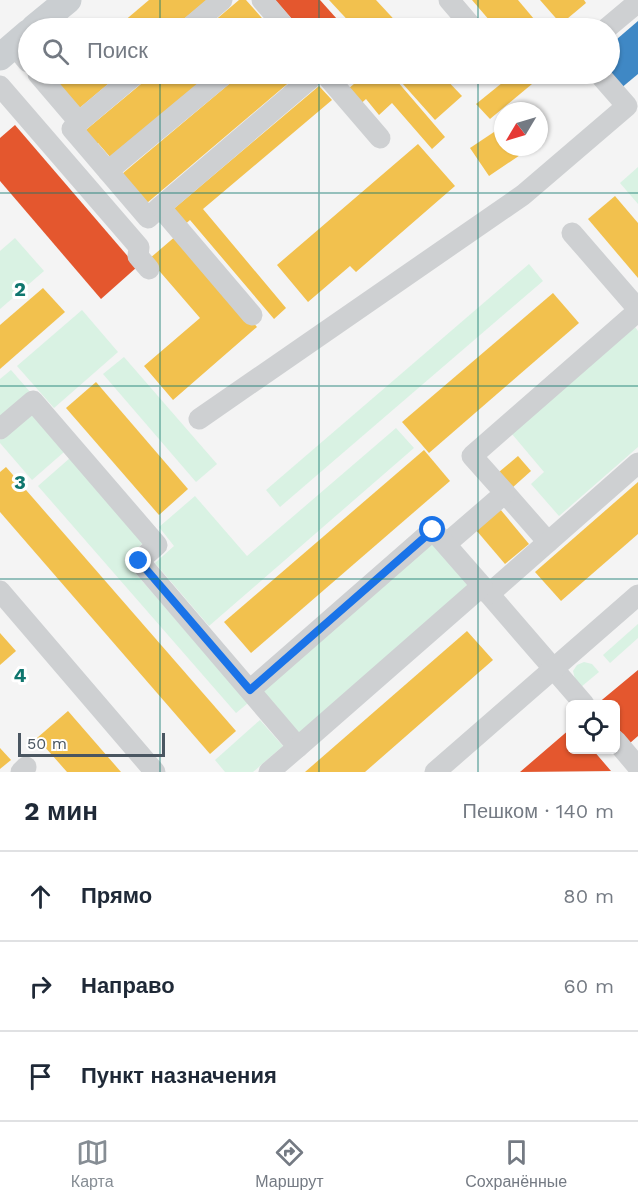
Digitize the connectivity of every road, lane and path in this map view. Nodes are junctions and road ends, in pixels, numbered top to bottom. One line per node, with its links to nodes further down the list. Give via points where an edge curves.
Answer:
1 (68, 0): 6 (main road)
2 (222, 0): 7 (street)
3 (262, 0): 8 (street)
4 (448, 0): 9 (street)
5 (630, 3): 10 (street)
6 (49, 18)
7 (201, 18)
8 (277, 18)
9 (463, 18)
10 (616, 18)
11 (47, 84): 19 (street)
12 (124, 84): 19 (street)
13 (213, 84): 21 (street)
14 (307, 84): 22 (street)
15 (325, 84): 20 (street)
16 (610, 84): 18 (street)
17 (0, 86): 24 (street, via 139,247 138,256)
18 (634, 107): 27 (street, via 523,195)
19 (79, 122): 21 (street, via 72,129)
20 (380, 138)
21 (108, 171): 22 (street, via 148,218)
22 (160, 207): 26 (street)
23 (572, 233): 25 (street)
24 (148, 269)
25 (638, 310): 30 (street, via 472,456)
26 (252, 315)
27 (200, 419)
28 (0, 429): 37 (street, via 33,401 157,545 139,561)
29 (638, 464): 31 (street)
30 (505, 493): 31 (street); 32 (street)
31 (548, 542): 33 (street)
32 (446, 544): 33 (street); 37 (street, via 433,530)
33 (485, 590): 36 (street); 39 (street)
34 (0, 591): 42 (street)
35 (638, 595): 36 (street)
36 (554, 669): 38 (street); 44 (street)
37 (250, 690): 39 (street)
38 (580, 700)
39 (298, 747): 43 (street)
40 (620, 747): 41 (street)
41 (638, 767)
42 (155, 772)
43 (268, 772)
44 (435, 772)

